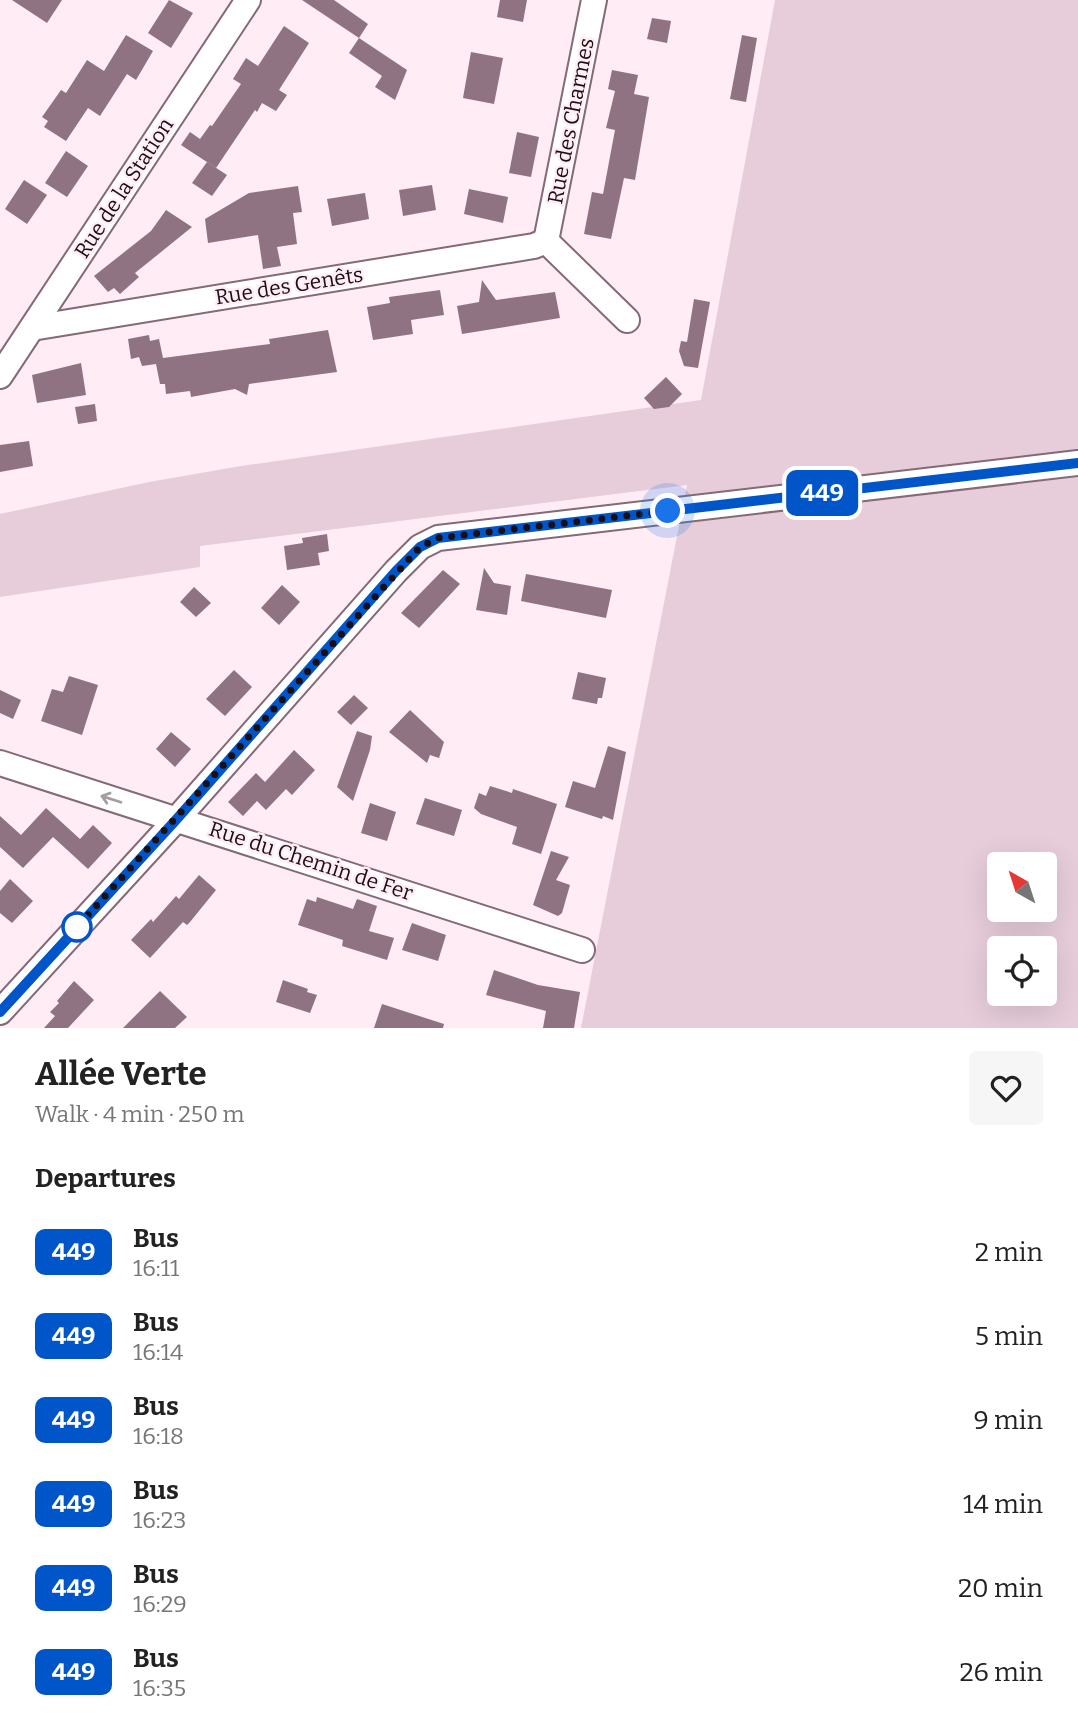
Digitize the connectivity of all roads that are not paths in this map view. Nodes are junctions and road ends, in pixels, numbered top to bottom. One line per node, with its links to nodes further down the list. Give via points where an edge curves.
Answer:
1 (248, 0): 5 (street, Rue de la Station)
2 (594, 0): 3 (street, Rue des Charmes)
3 (546, 241): 4 (street); 5 (street, Rue des Genêts)
4 (627, 320)
5 (32, 328): 6 (street, Rue de la Station)
6 (0, 376)
7 (1078, 463): 9 (street, via 438,538 420,547 396,571)
8 (0, 763): 9 (street, Rue du Chemin de Fer, one-way to 8)
9 (175, 821): 10 (street, Rue du Chemin de Fer, via 194,823); 11 (street)
10 (582, 950)
11 (0, 1012)

